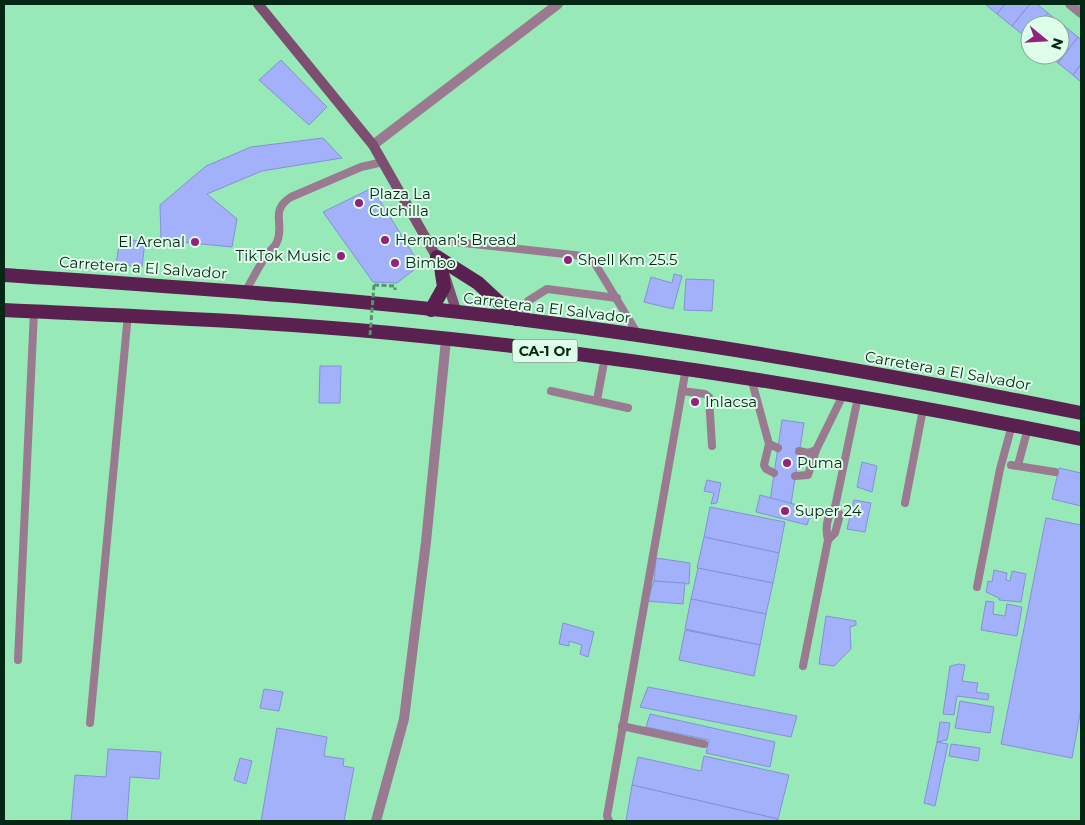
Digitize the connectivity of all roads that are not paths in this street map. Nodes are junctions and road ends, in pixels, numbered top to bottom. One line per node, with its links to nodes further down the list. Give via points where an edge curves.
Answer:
1 (258, 4): 5 (main road)
2 (558, 4): 5 (street)
3 (1070, 4): 4 (street)
4 (1081, 13)
5 (373, 145): 6 (main road)
6 (383, 162): 7 (main road); 12 (lane, via 361,167 282,203 278,211 276,244)
7 (427, 239): 8 (main road); 13 (lane, via 583,256 594,262)
8 (439, 262): 15 (highway, via 444,287); 17 (main road); 19 (highway, via 478,283)
9 (4, 275): 10 (highway, Carretera a El Salvador / CA-1 Or)
10 (45, 278): 11 (highway); 12 (highway, Carretera a El Salvador / CA-1 Or)
11 (4, 284)
12 (245, 292): 15 (highway, Carretera a El Salvador / CA-1 Or)
13 (617, 298): 19 (lane, via 548,289 528,301); 20 (lane)
14 (4, 310): 16 (highway, CA-1 Or)
15 (431, 310): 17 (highway, Carretera a El Salvador / CA-1 Or)
16 (34, 311): 18 (highway, CA-1 Or); 46 (lane)
17 (457, 313): 19 (highway, Carretera a El Salvador / CA-1 Or)
18 (128, 314): 21 (highway, CA-1 Or, via 382,332); 48 (lane)
19 (520, 319): 20 (highway, Carretera a El Salvador / CA-1 Or)
20 (639, 336): 32 (highway, Carretera a El Salvador / CA-1 Or, via 896,376)
21 (446, 340): 22 (highway, CA-1 Or); 51 (street, via 404,719)
22 (605, 357): 23 (highway, CA-1 Or); 29 (lane)
23 (686, 368): 24 (highway, CA-1 Or); 26 (lane)
24 (751, 378): 27 (highway, CA-1 Or); 36 (lane)
25 (551, 391): 29 (lane)
26 (682, 391): 37 (lane, via 709,397); 49 (lane)
27 (844, 393): 28 (highway, CA-1 Or); 39 (lane)
28 (858, 397): 31 (highway, CA-1 Or); 47 (lane, via 836,507 830,512 826,530 828,540)
29 (597, 400): 30 (lane)
30 (628, 408)
31 (923, 409): 33 (highway, CA-1 Or); 44 (lane)
32 (1081, 412)
33 (1012, 425): 34 (highway, CA-1 Or); 45 (lane)
34 (1028, 428): 35 (highway, CA-1 Or); 41 (lane, via 1014,465)
35 (1081, 439)
36 (769, 444): 38 (lane); 42 (lane, via 764,465)
37 (712, 446)
38 (778, 448)
39 (816, 450): 40 (lane, via 808,453); 43 (lane, via 808,476)
40 (799, 451)
41 (1056, 472)
42 (774, 473)
43 (796, 476)
44 (904, 503)
45 (976, 587)
46 (18, 660)
47 (804, 666)
48 (90, 723)
49 (622, 726): 50 (lane); 52 (lane, via 607,816)
50 (704, 744)
51 (376, 821)
52 (609, 821)

